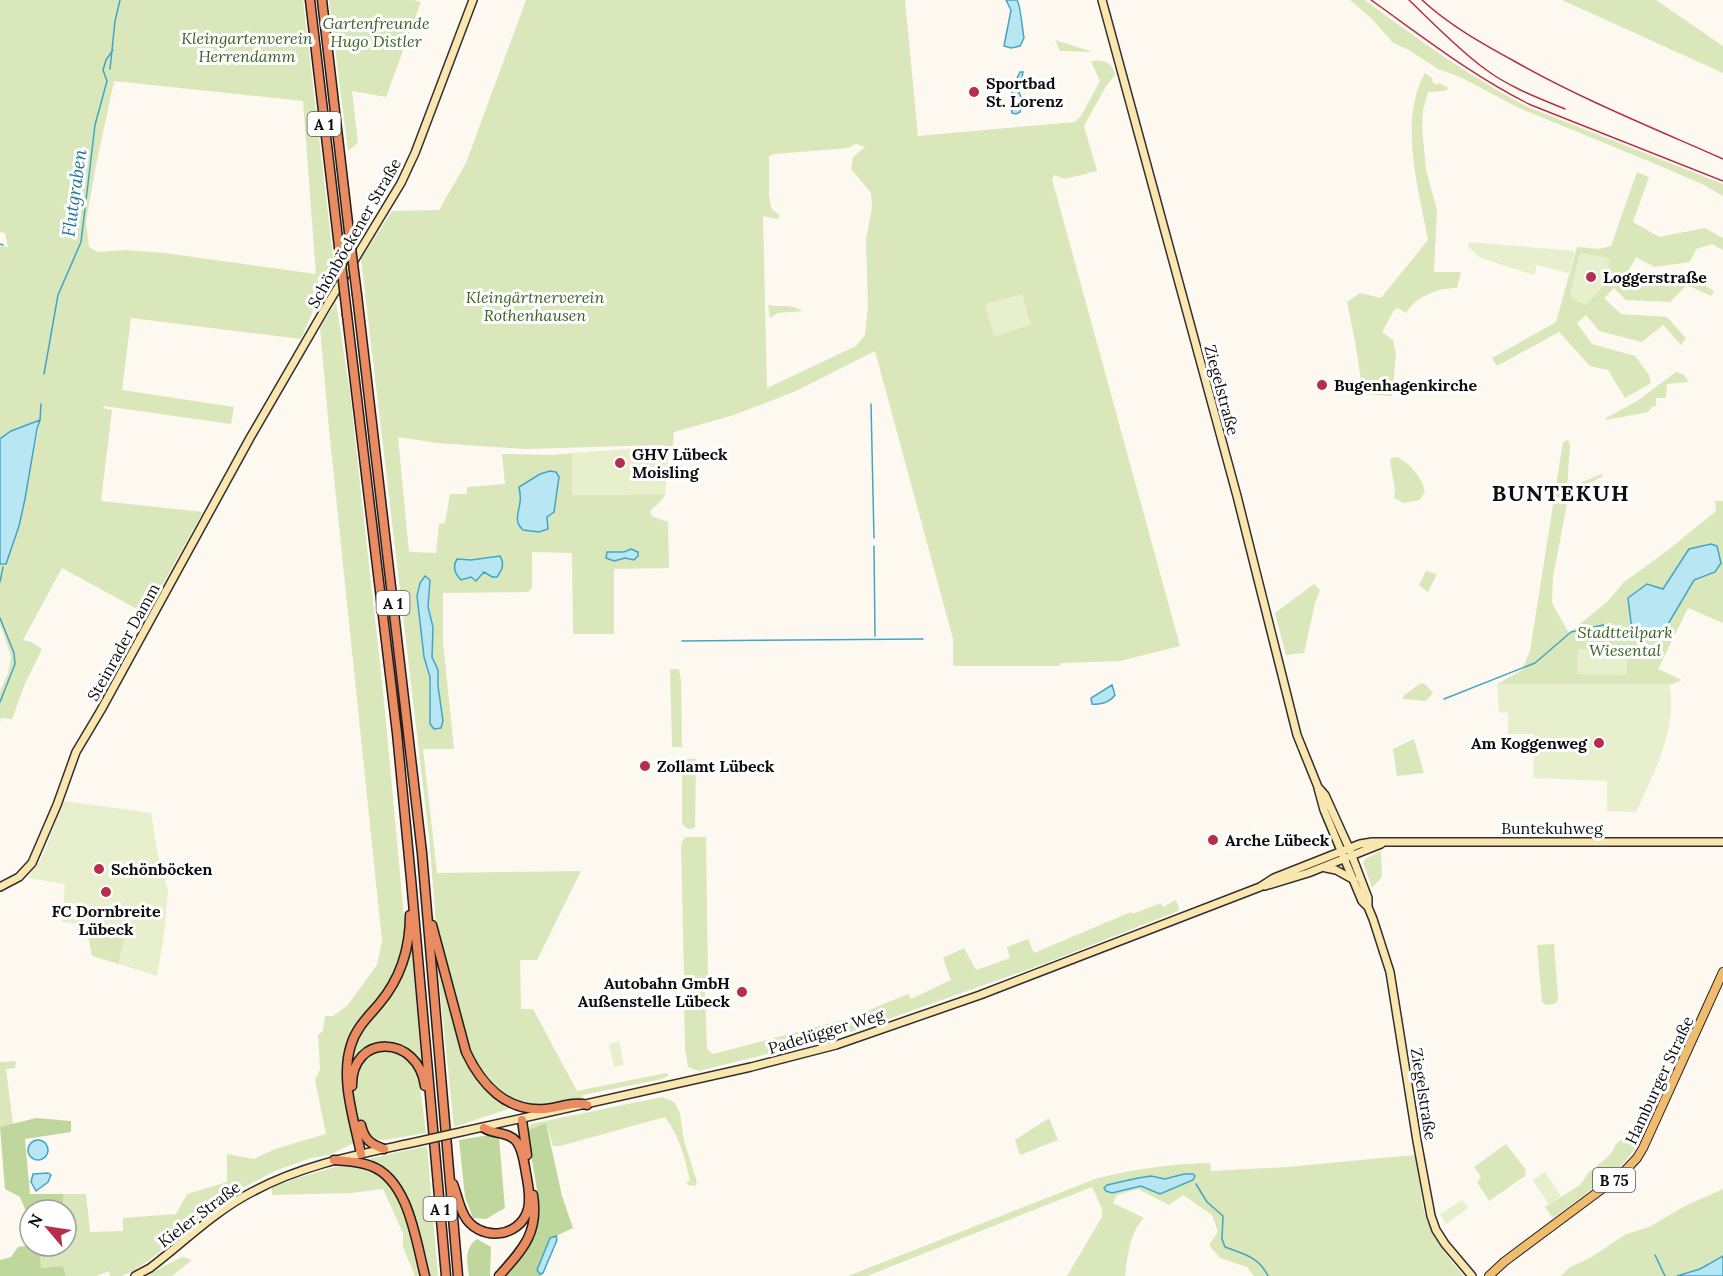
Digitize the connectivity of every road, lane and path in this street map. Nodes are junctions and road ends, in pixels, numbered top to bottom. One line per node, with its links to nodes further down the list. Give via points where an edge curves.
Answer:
1 (310, 0): 11 (highway, A 1, bridge)
2 (322, 0): 16 (highway, A 1, bridge)
3 (473, 0): 5 (main road, Schönböckener Straße, via 401,183)
4 (1102, 0): 8 (main road, Ziegelstraße, via 1237,496 1292,719)
5 (269, 405): 13 (main road, Steinrader Damm, via 76,752 32,863 19,878)
6 (1723, 842): 7 (main road, Buntekuhweg)
7 (1382, 843): 8 (main road, Buntekuhweg); 9 (main road, Buntekuhweg)
8 (1346, 850): 9 (main road, Ziegelstraße); 14 (main road, Padelügger Weg)
9 (1349, 858): 10 (main road, Padelügger Weg); 12 (main road, Ziegelstraße); 15 (main road, Ziegelstraße, via 1368,898)
10 (1323, 867): 12 (main road); 14 (main road, Padelügger Weg)
11 (411, 879): 22 (highway, via 410,934 400,969 390,990 359,1028 347,1058 347,1083); 23 (highway, A 1)
12 (1354, 880): 15 (main road, Ziegelstraße)
13 (0, 887)
14 (1260, 887): 18 (main road, Padelügger Weg, via 980,995 836,1045)
15 (1368, 907): 31 (main road, Ziegelstraße, via 1390,972 1431,1216 1445,1244)
16 (427, 908): 18 (highway, via 466,1052 486,1085 519,1106 535,1109); 25 (highway, A 1)
17 (1723, 972): 32 (main road, Hamburger Straße / B 75, via 1637,1158 1622,1174)
18 (587, 1105): 19 (main road, Padelügger Weg)
19 (522, 1120): 20 (main road, Padelügger Weg); 30 (highway, via 534,1223 530,1238)
20 (484, 1128): 21 (main road, Padelügger Weg, bridge); 25 (highway, via 508,1135 520,1148 530,1197 520,1224 501,1234 484,1232 472,1225 464,1215)
21 (384, 1149): 22 (main road, Kieler Straße); 23 (highway, via 363,1137 352,1078 363,1056 390,1046 409,1055 424,1079)
22 (361, 1154): 24 (main road, Kieler Straße)
23 (436, 1158): 28 (highway, A 1)
24 (334, 1160): 26 (main road, Kieler Straße, via 252,1191); 27 (highway, via 374,1166 397,1186 408,1210)
25 (449, 1175): 29 (highway, A 1)
26 (135, 1276)
27 (425, 1276)
28 (446, 1276)
29 (458, 1276)
30 (500, 1276)
31 (1472, 1276)
32 (1489, 1276)

